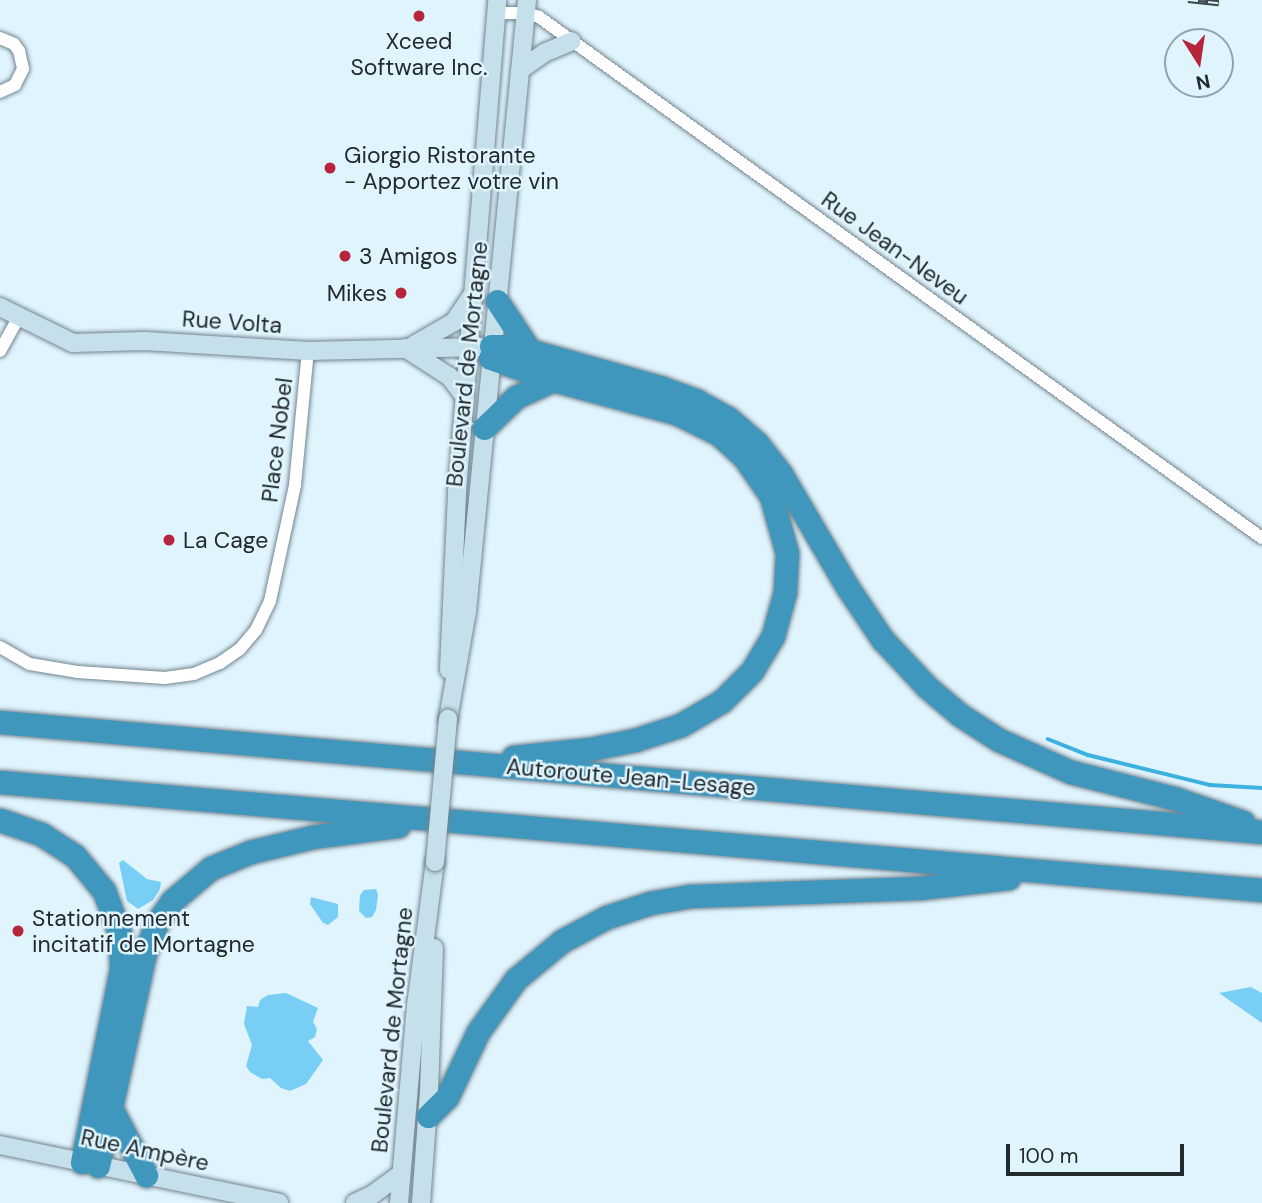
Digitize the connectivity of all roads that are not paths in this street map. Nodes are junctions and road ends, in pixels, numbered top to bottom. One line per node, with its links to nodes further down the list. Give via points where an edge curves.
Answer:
1 (526, 6): 2 (street, Rue Jean-Neveu); 4 (street, Rue Jean-Neveu); 5 (main road, Boulevard de Mortagne)
2 (497, 7): 7 (main road, Boulevard de Mortagne)
3 (0, 38): 6 (street, via 14,44 23,68 15,85)
4 (572, 41): 5 (main road); 19 (street, Rue Jean-Neveu)
5 (520, 70): 8 (main road, Boulevard de Mortagne)
6 (0, 92)
7 (475, 291): 11 (main road, via 454,322 428,340); 14 (main road, Boulevard de Mortagne)
8 (497, 302): 14 (main road, Boulevard de Mortagne); 15 (highway)
9 (0, 307): 10 (main road, Rue Volta)
10 (19, 317): 12 (street); 13 (main road, Rue Volta, via 73,343 145,341)
11 (405, 348): 13 (main road, Rue Volta); 14 (main road, Rue Volta); 17 (main road, via 450,377)
12 (0, 351)
13 (308, 351): 20 (street, Place Nobel, via 295,485 270,601 240,649 194,674 165,678 30,664)
14 (484, 351): 15 (highway, via 510,345); 16 (highway); 17 (main road, Boulevard de Mortagne); 18 (main road, Boulevard de Mortagne)
15 (530, 351): 27 (highway, via 676,392 735,422 781,474 883,640 927,687 972,724 1071,772 1177,799)
16 (553, 380): 18 (highway, via 516,397); 23 (highway, via 676,413 728,441 760,477 779,515 787,553 784,602 774,636 752,671 730,694 692,719 606,746)
17 (465, 397): 21 (main road, Boulevard de Mortagne, via 455,508)
18 (484, 428): 21 (main road, Boulevard de Mortagne, via 467,611)
19 (1262, 538)
20 (0, 647)
21 (448, 719): 28 (main road, Boulevard de Mortagne, bridge)
22 (0, 722): 23 (highway, Autoroute Jean-Lesage)
23 (465, 762): 27 (highway, Autoroute Jean-Lesage)
24 (0, 782): 26 (highway)
25 (0, 820): 34 (highway, via 41,834 75,856 104,891 120,934 121,970)
26 (445, 820): 29 (highway); 31 (highway, via 289,841 219,863 189,883 160,917 145,953)
27 (1262, 830)
28 (435, 862): 32 (main road, Boulevard de Mortagne); 35 (main road, Boulevard de Mortagne)
29 (1061, 872): 30 (highway); 32 (highway, via 919,888 691,896 614,915 562,941 516,979 478,1032 447,1097)
30 (1262, 890)
31 (111, 1108): 34 (highway); 36 (highway)
32 (428, 1116): 40 (main road, Boulevard de Mortagne)
33 (0, 1145): 34 (main road, Rue Ampère)
34 (90, 1164): 36 (main road, Rue Ampère)
35 (401, 1174): 38 (main road); 39 (main road, Boulevard de Mortagne)
36 (146, 1175): 37 (main road, Rue Ampère)
37 (279, 1203)
38 (355, 1203)
39 (399, 1203)
40 (421, 1203)

